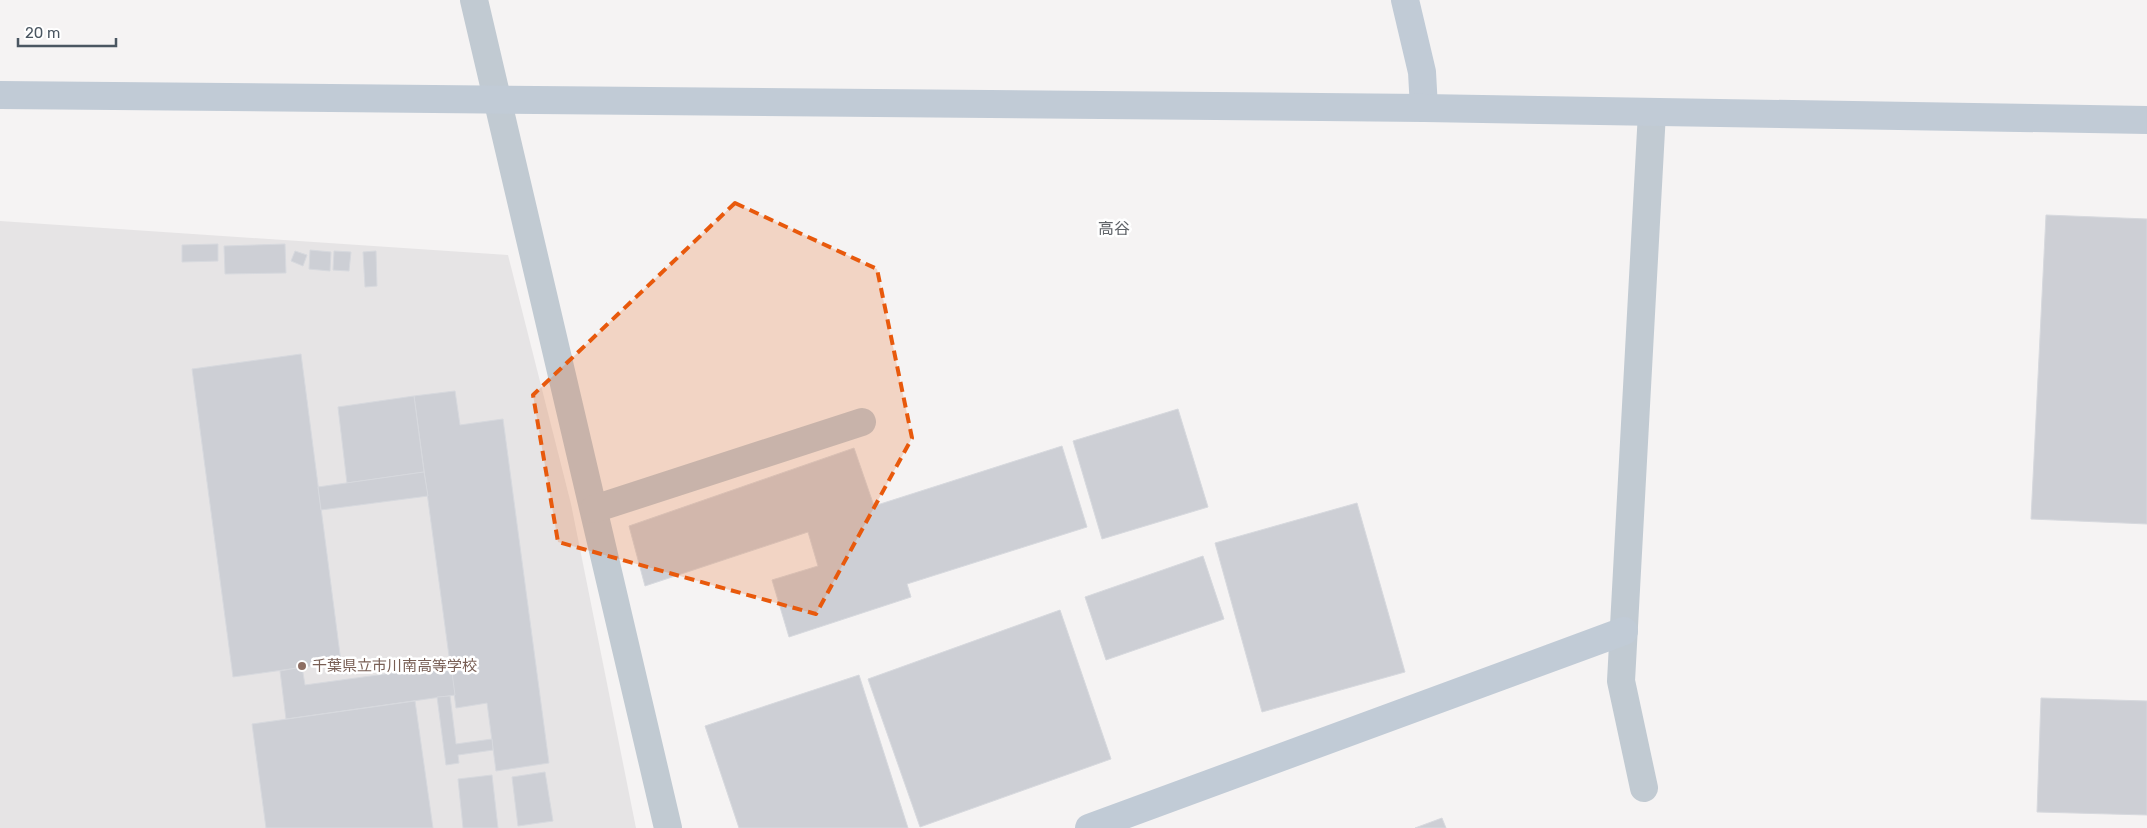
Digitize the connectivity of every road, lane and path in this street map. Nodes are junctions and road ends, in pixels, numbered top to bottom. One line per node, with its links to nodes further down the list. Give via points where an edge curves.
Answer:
1 (474, 0): 4 (street)
2 (1405, 0): 5 (street, via 1422,72)
3 (0, 95): 4 (street)
4 (496, 100): 5 (street); 9 (street)
5 (1424, 108): 6 (street)
6 (1652, 112): 7 (street); 10 (street)
7 (2147, 120)
8 (862, 422): 9 (street)
9 (594, 509): 12 (street)
10 (1624, 631): 11 (street, via 1621,681); 13 (street)
11 (1644, 788)
12 (668, 828)
13 (1089, 828)

